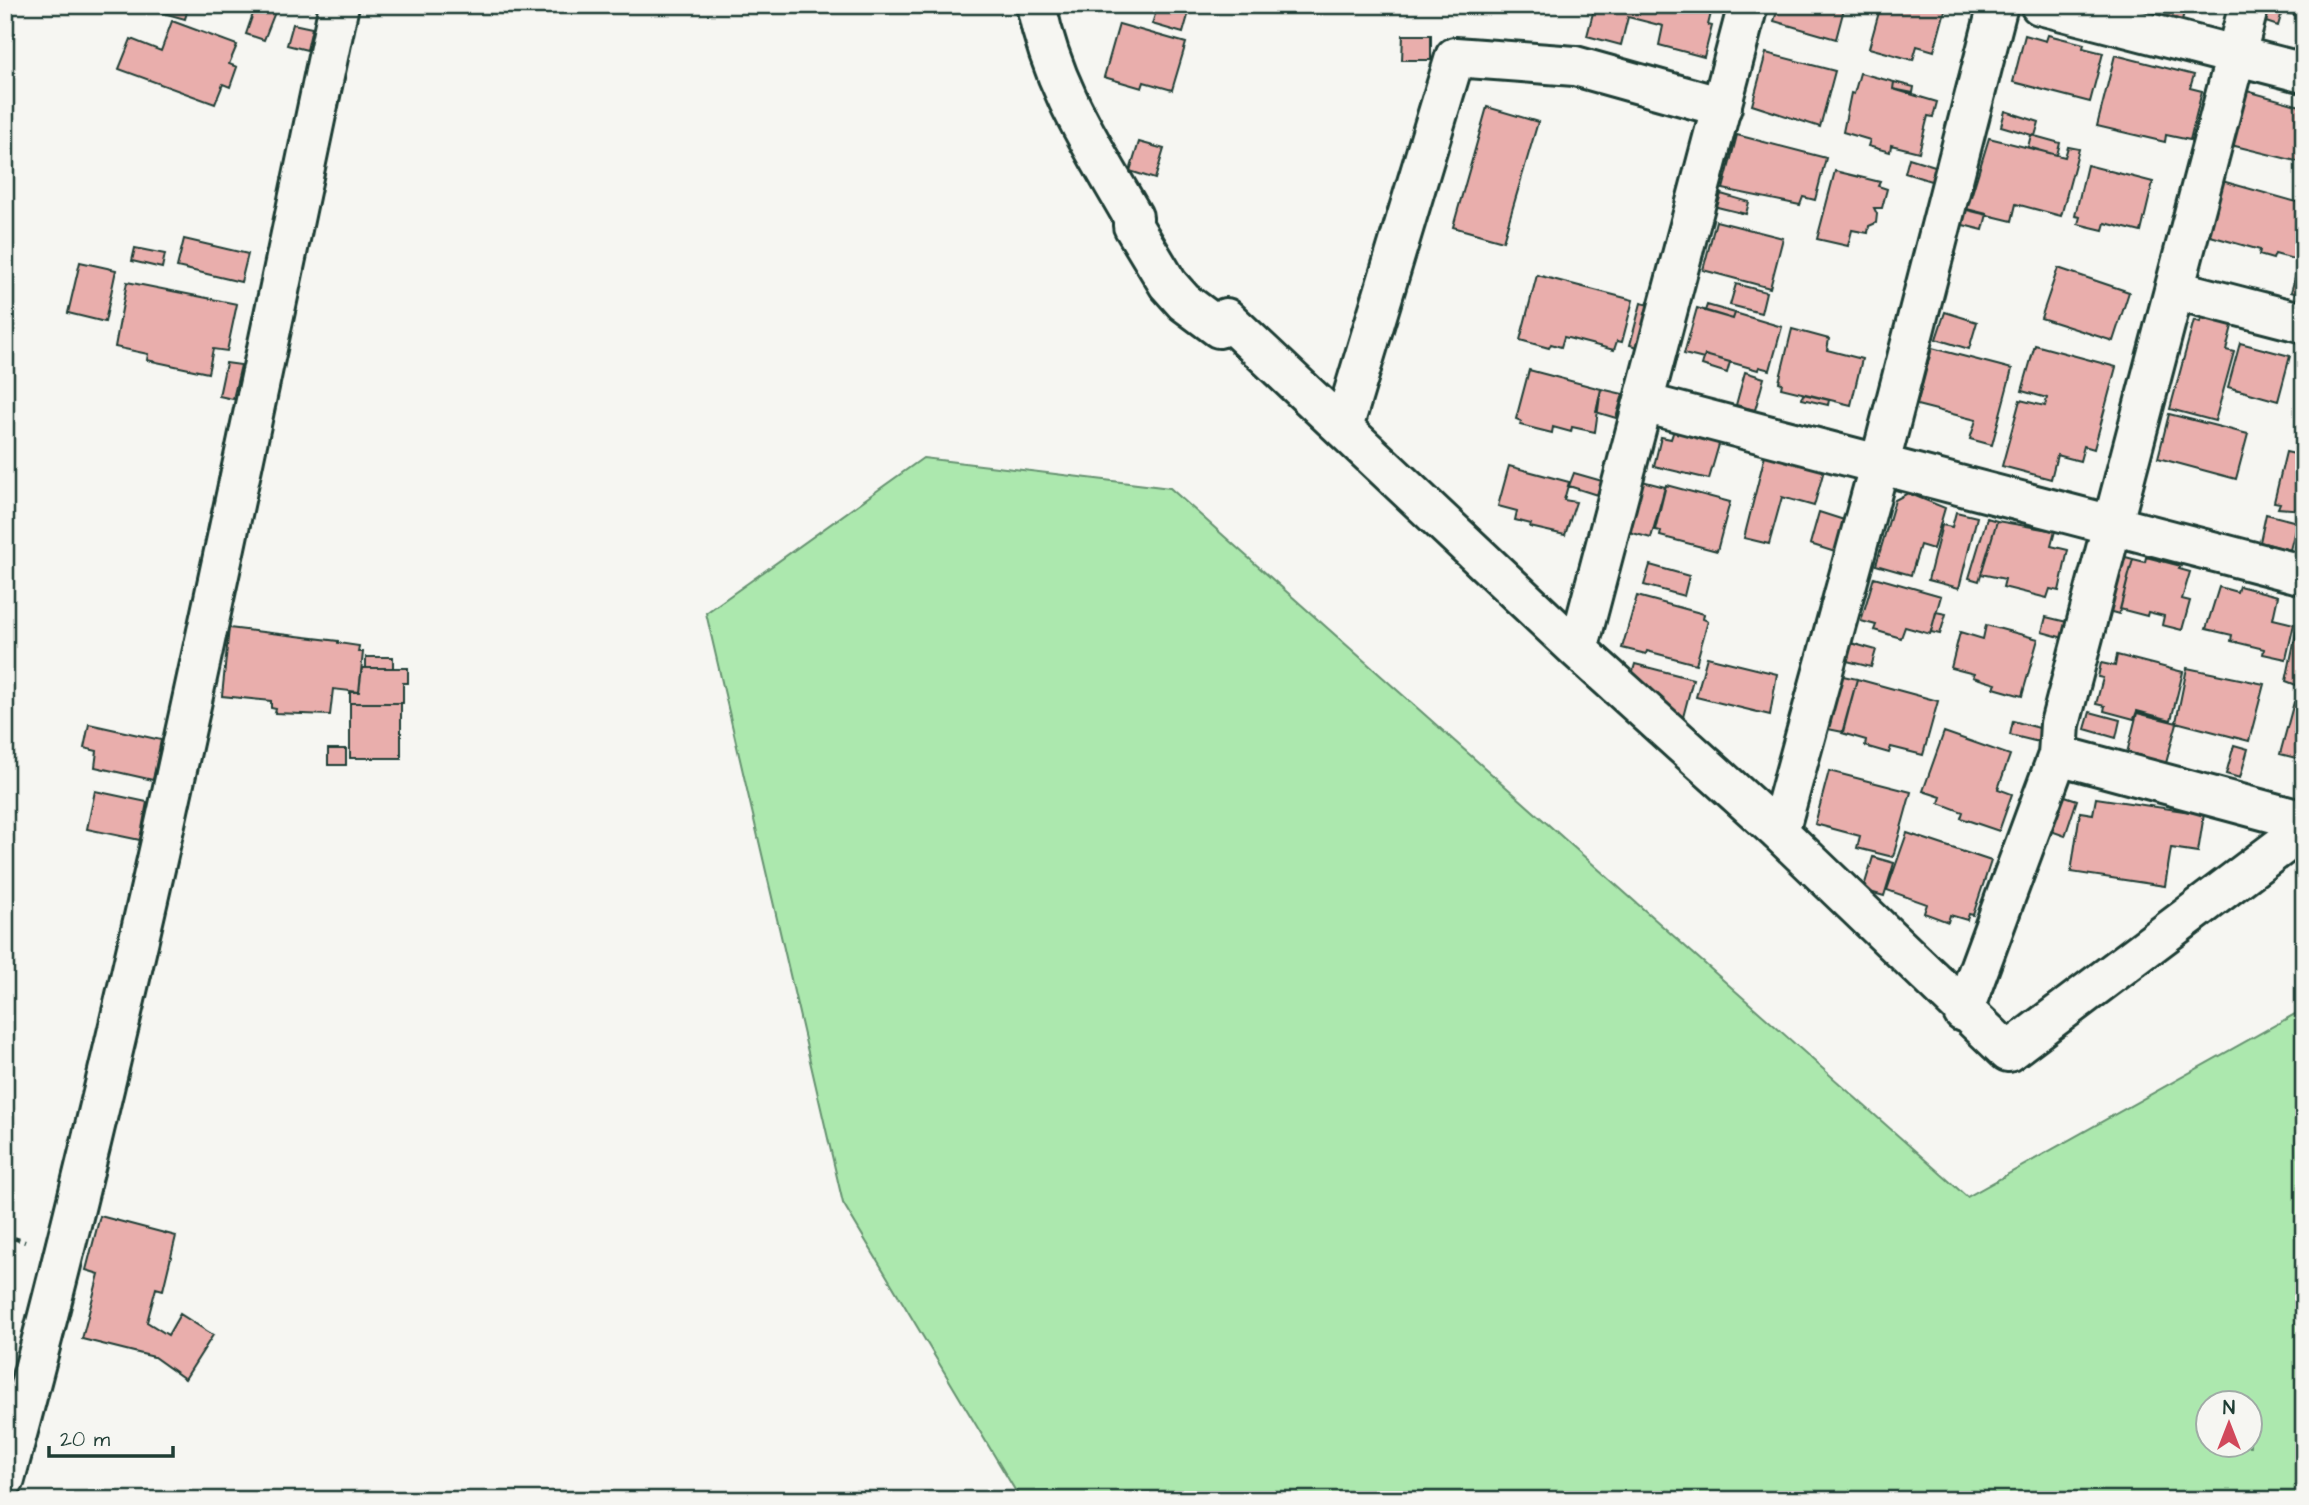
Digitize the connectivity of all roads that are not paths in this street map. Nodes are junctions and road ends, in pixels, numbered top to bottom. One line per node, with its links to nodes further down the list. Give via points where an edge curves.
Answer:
1 (339, 5): 23 (street, via 69,1241)
2 (1036, 5): 13 (street, via 1058,84 1168,284 1219,328 1226,318)
3 (1748, 5): 9 (street)
4 (1998, 5): 14 (street)
5 (2040, 5): 7 (street)
6 (2249, 5): 7 (street)
7 (2236, 55): 8 (street); 10 (street)
8 (2304, 73)
9 (1722, 107): 12 (street); 13 (street, via 1575,66 1455,57)
10 (2176, 290): 11 (street); 15 (street)
11 (2304, 323)
12 (1644, 403): 14 (street); 17 (street)
13 (1343, 428): 17 (street)
14 (1880, 463): 15 (street); 21 (street)
15 (2112, 523): 16 (street); 18 (street, via 2060,724)
16 (2304, 575)
17 (1578, 650): 21 (street)
18 (2058, 755): 19 (street); 22 (street)
19 (2304, 821)
20 (2304, 829): 22 (street, via 2008,1052)
21 (1779, 832): 22 (street)
22 (1963, 1012)
23 (5, 1479)

